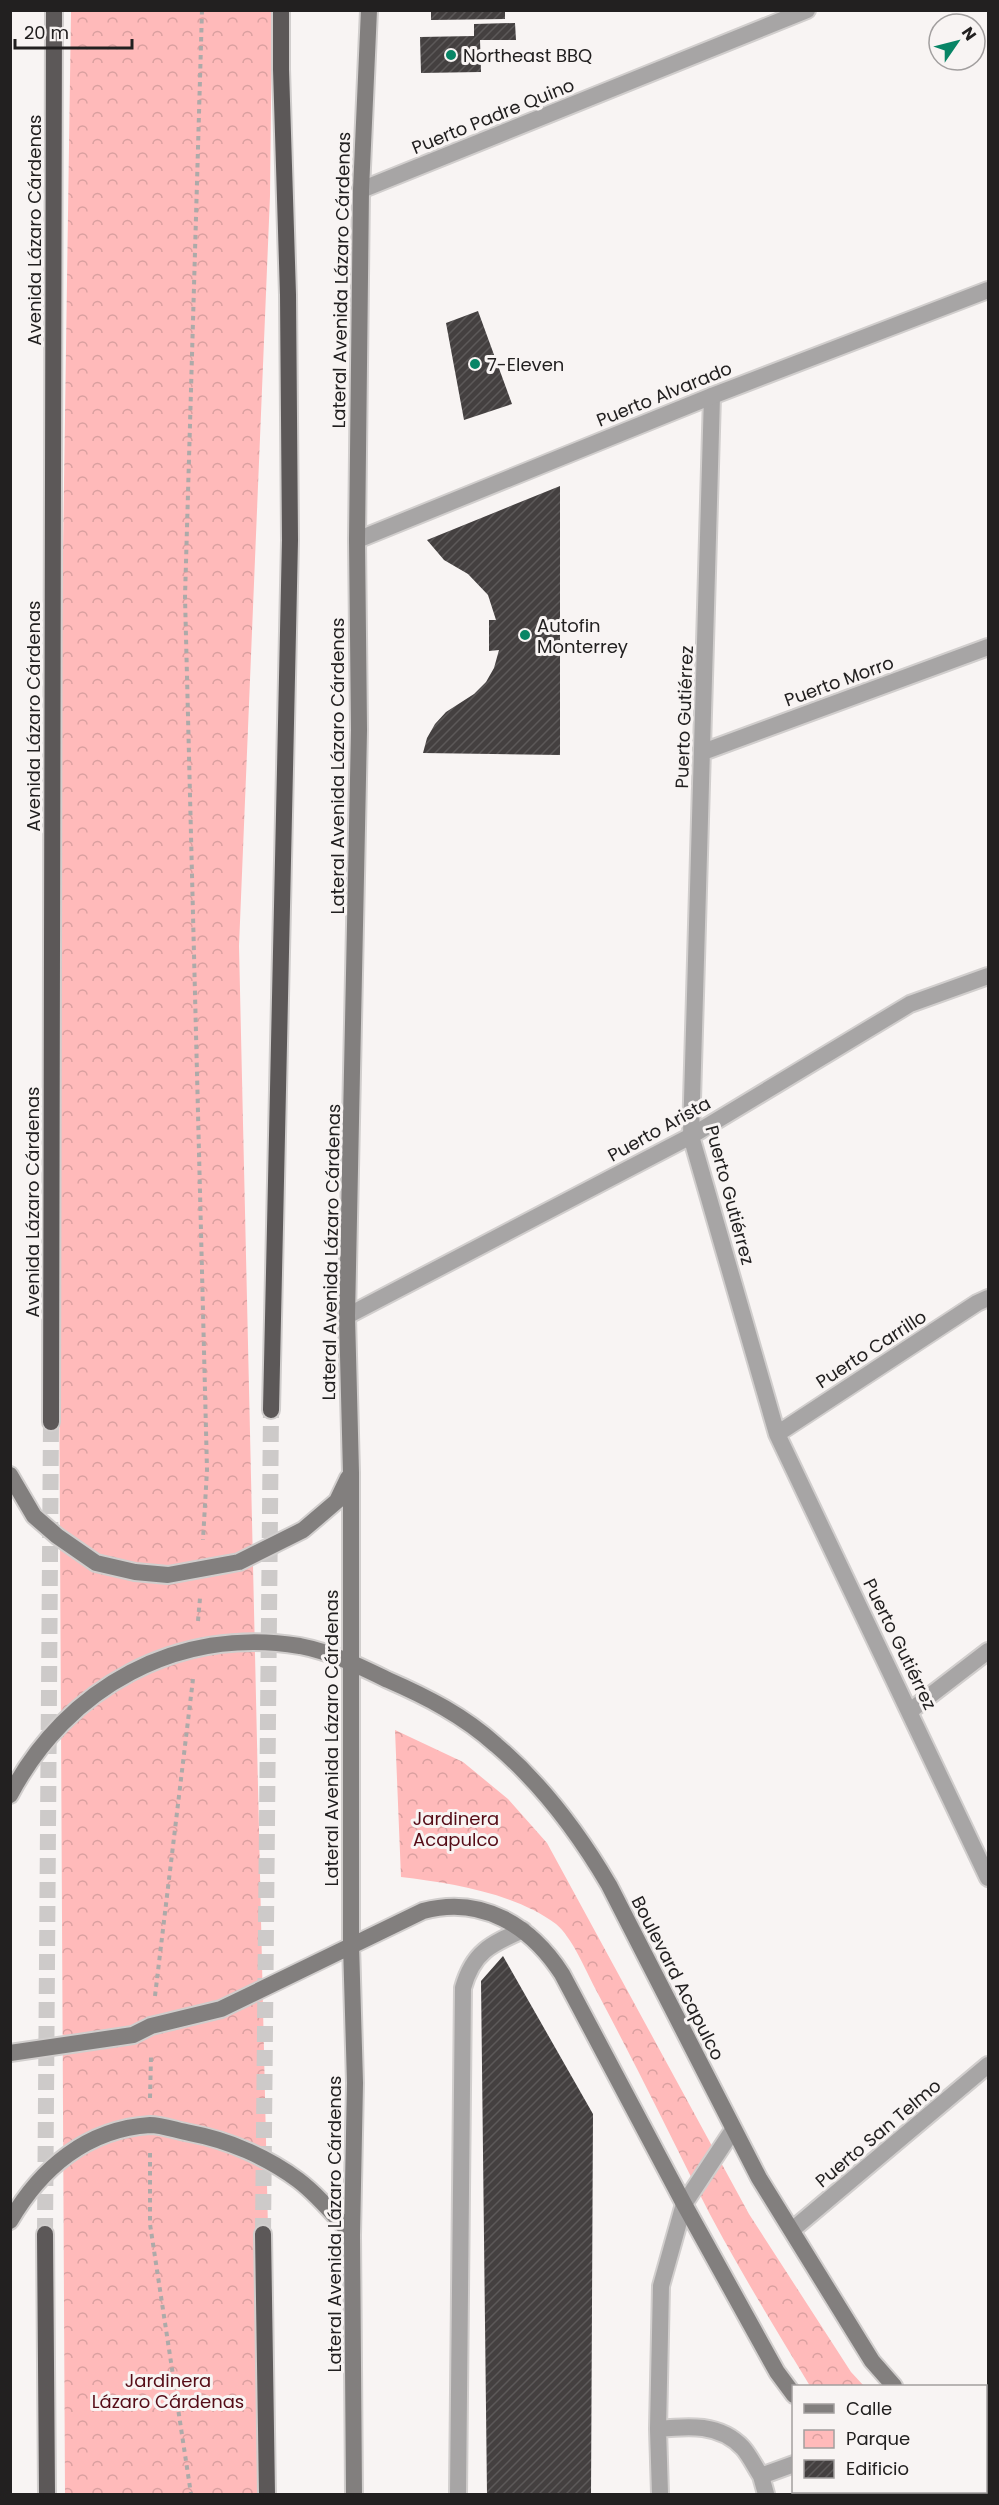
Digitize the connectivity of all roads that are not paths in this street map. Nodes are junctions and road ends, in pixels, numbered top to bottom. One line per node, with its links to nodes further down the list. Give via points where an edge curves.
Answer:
1 (54, 10): 16 (highway, Avenida Lázaro Cárdenas)
2 (282, 10): 15 (highway, via 290,540)
3 (369, 10): 5 (main road, Lateral Avenida Lázaro Cárdenas)
4 (807, 10): 5 (street, Puerto Padre Quino)
5 (361, 190): 8 (main road, Lateral Avenida Lázaro Cárdenas)
6 (988, 291): 7 (street, Puerto Alvarado)
7 (712, 396): 8 (street, Puerto Alvarado); 10 (street, Puerto Gutiérrez)
8 (357, 540): 14 (main road, Lateral Avenida Lázaro Cárdenas, via 359,730)
9 (988, 647): 10 (street, Puerto Morro)
10 (703, 752): 12 (street, Puerto Gutiérrez)
11 (988, 975): 12 (street, Puerto Arista, via 910,1004)
12 (691, 1136): 14 (street, Puerto Arista); 17 (street, Puerto Gutiérrez)
13 (988, 1298): 17 (street, Puerto Carrillo)
14 (347, 1316): 18 (main road, Lateral Avenida Lázaro Cárdenas)
15 (271, 1410)
16 (51, 1422)
17 (777, 1434): 22 (street, Puerto Gutiérrez)
18 (351, 1473): 19 (main road, via 337,1501 303,1530 239,1562 168,1575 96,1563 33,1516); 21 (main road, Lateral Avenida Lázaro Cárdenas)
19 (10, 1474)
20 (988, 1651): 22 (street)
21 (351, 1662): 23 (main road, Boulevard Acapulco, via 308,1648 265,1643 197,1648 155,1661 93,1695 66,1718 42,1744); 26 (main road, Lateral Avenida Lázaro Cárdenas); 29 (main road, Boulevard Acapulco, via 432,1699 465,1720 534,1780 568,1820 609,1885)
22 (910, 1711): 24 (street, Puerto Gutiérrez)
23 (10, 1794)
24 (988, 1878)
25 (523, 1930): 26 (main road, via 484,1911 443,1906 423,1911); 30 (main road, via 562,1974); 44 (street, via 484,1951 467,1973 463,1988)
26 (351, 1944): 27 (main road, via 221,2008 151,2026 133,2035); 35 (main road, Lateral Avenida Lázaro Cárdenas, via 355,2083)
27 (10, 2053)
28 (988, 2065): 32 (street, Puerto San Telmo)
29 (733, 2130): 30 (street); 32 (main road, Boulevard Acapulco)
30 (684, 2204): 37 (main road); 38 (street, via 661,2286)
31 (10, 2221): 35 (main road, via 41,2177 64,2156 90,2139 150,2126 204,2135 240,2147 288,2172)
32 (792, 2230): 36 (main road, Boulevard Acapulco, via 872,2361)
33 (45, 2234): 41 (highway)
34 (263, 2234): 42 (highway)
35 (352, 2235): 43 (main road, Lateral Avenida Lázaro Cárdenas)
36 (893, 2385)
37 (792, 2392)
38 (658, 2429): 40 (street, via 687,2426 714,2430 743,2449); 45 (street)
39 (792, 2465): 40 (street)
40 (761, 2476): 46 (street)
41 (47, 2494)
42 (267, 2494)
43 (354, 2494)
44 (458, 2494)
45 (660, 2494)
46 (766, 2494)

